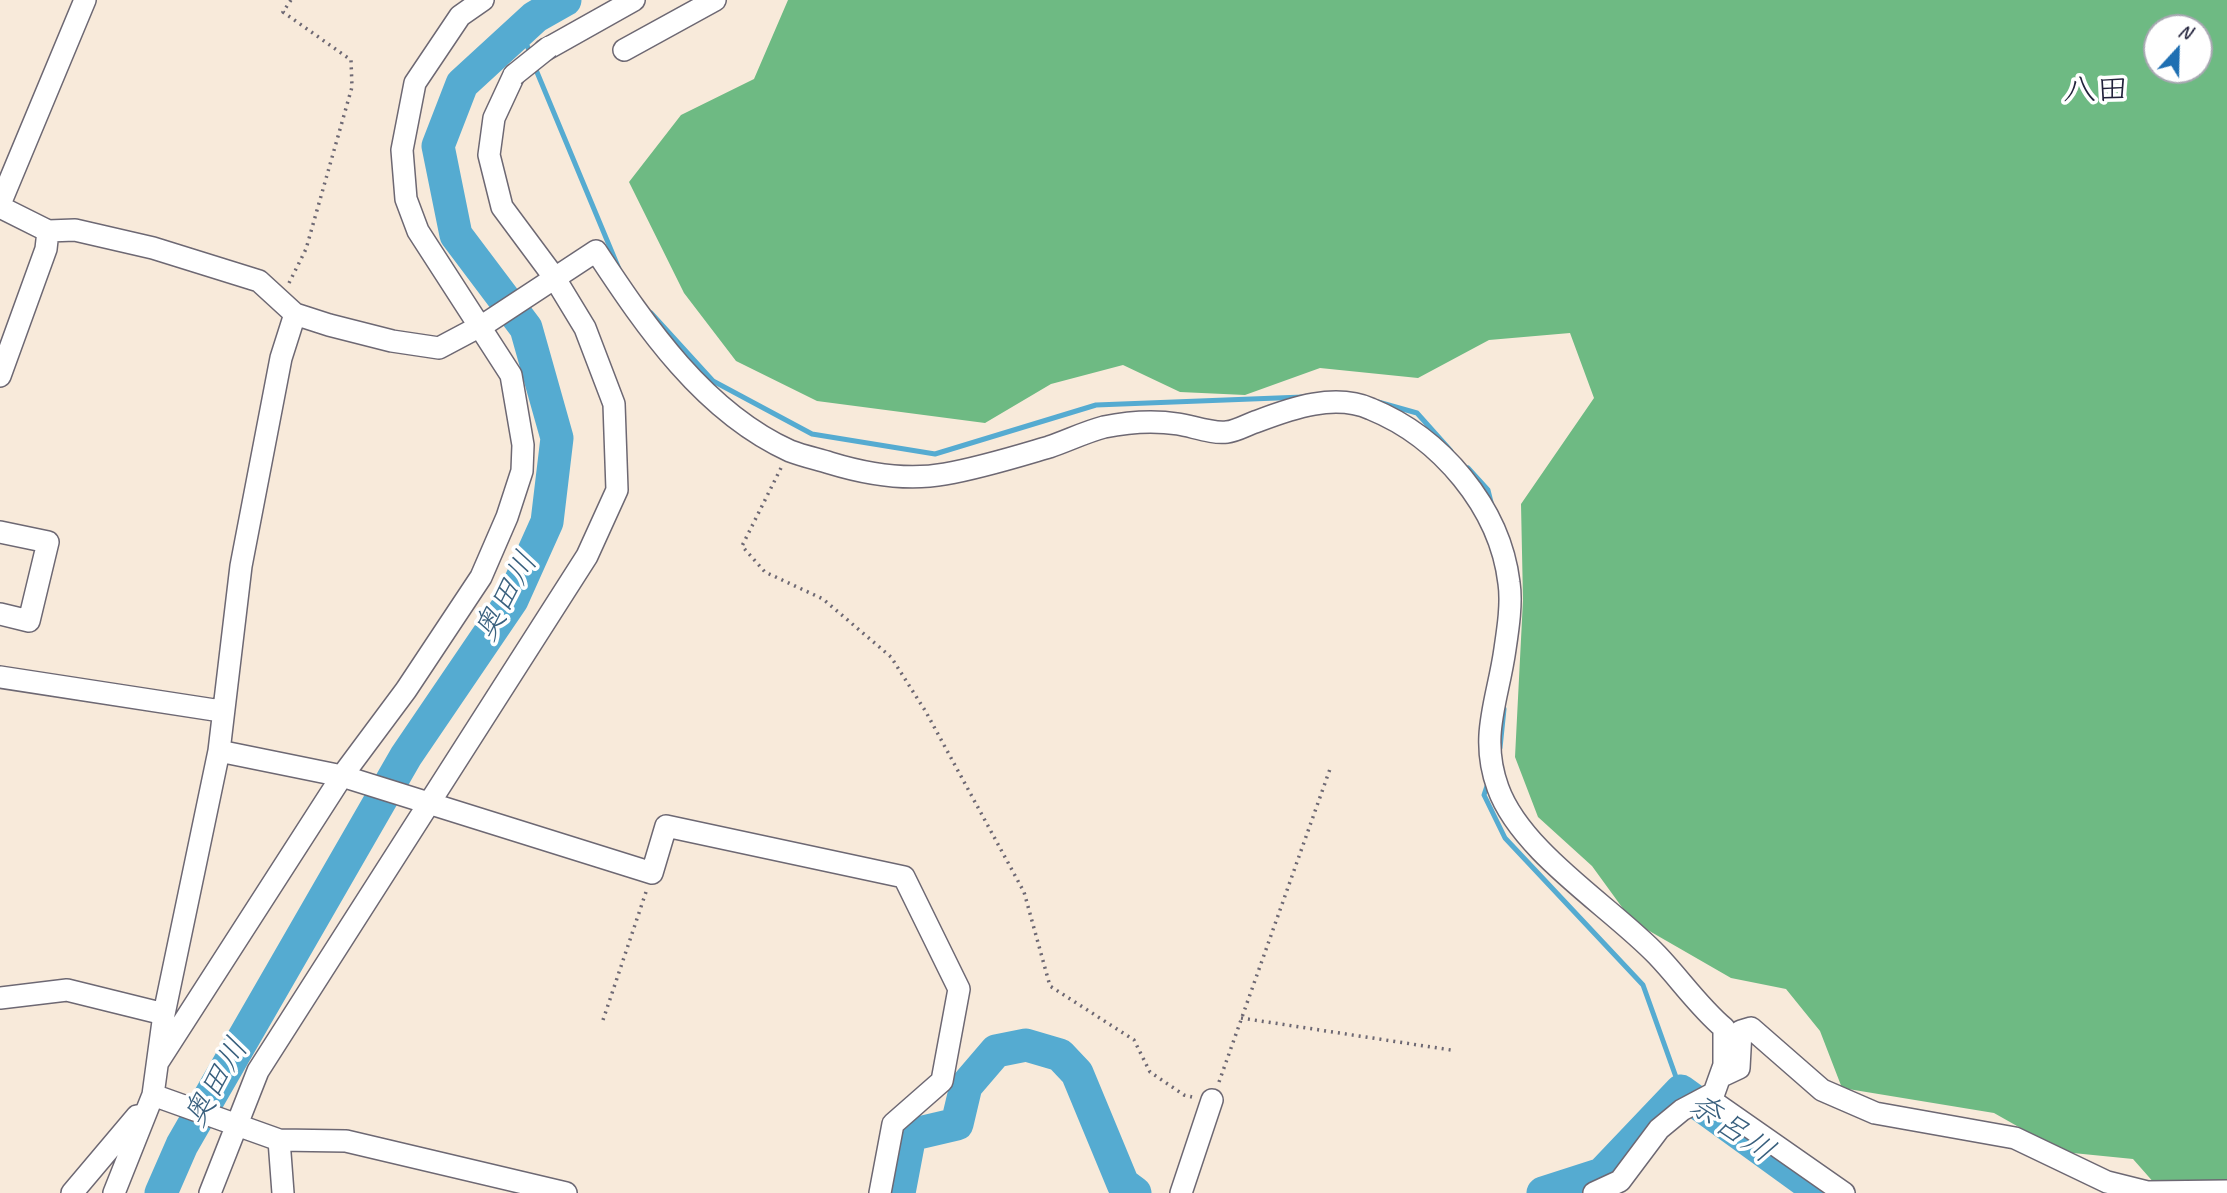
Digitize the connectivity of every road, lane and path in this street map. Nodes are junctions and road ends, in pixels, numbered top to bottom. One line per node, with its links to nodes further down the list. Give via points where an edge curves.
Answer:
1 (85, 0): 7 (street)
2 (291, 0): 10 (path, via 283,12 351,60 352,87)
3 (483, 0): 11 (street, via 460,16 415,83 402,150 406,199 418,230)
4 (634, 0): 9 (street, bridge, via 545,50 548,47 514,75 494,118 489,155 502,207)
5 (715, 0): 6 (street)
6 (624, 50)
7 (0, 206): 8 (street)
8 (48, 231): 10 (street, via 75,230 153,248 259,281); 12 (street, via 46,249)
9 (547, 282): 11 (street); 13 (street, via 596,251 638,314 693,379 726,411); 21 (street, via 585,328 614,404 617,490 587,556)
10 (288, 307): 11 (street, via 392,341 439,348); 17 (street, via 241,566)
11 (483, 324): 20 (street, via 511,374 523,445 522,471 508,517 481,577)
12 (0, 376)
13 (790, 451): 29 (street, via 859,472 913,477 991,464 1102,428 1154,420 1226,433 1319,403 1367,407 1410,428 1443,456 1474,494 1497,537 1510,584 1506,650 1490,714 1490,749 1508,812 1560,868 1655,953 1724,1028); 32 (path, via 742,546 765,572 823,599 891,657 954,760 1024,892 1050,986 1134,1040 1150,1072 1161,1080 1184,1095)
14 (0, 533): 15 (street, via 48,542 29,621)
15 (0, 614)
16 (0, 677): 17 (street)
17 (221, 711): 18 (street)
18 (219, 751): 20 (street); 24 (street)
19 (1330, 769): 25 (path)
20 (342, 776): 21 (street); 28 (street)
21 (423, 801): 22 (street); 33 (street)
22 (652, 873): 26 (path); 41 (street, via 666,826 904,877 959,989 942,1081 893,1124)
23 (0, 998): 24 (street, via 67,990)
24 (164, 1014): 28 (street)
25 (1241, 1018): 27 (path); 32 (path)
26 (603, 1020)
27 (1451, 1050)
28 (158, 1062): 30 (street)
29 (1720, 1077): 31 (street); 35 (street, via 1739,1068 1741,1031 1751,1028 1822,1090 1875,1113 2015,1138 2107,1182 2147,1192)
30 (161, 1097): 33 (street); 36 (street); 37 (street)
31 (1708, 1098): 43 (street, via 1682,1110 1658,1129 1620,1181); 44 (street)
32 (1212, 1100): 42 (street)
33 (226, 1121): 34 (street); 38 (street)
34 (279, 1140): 39 (street); 40 (street, via 346,1141)
35 (2227, 1191)
36 (72, 1193)
37 (114, 1193)
38 (210, 1193)
39 (283, 1193)
40 (565, 1193)
41 (880, 1193)
42 (1181, 1193)
43 (1594, 1193)
44 (1844, 1193)

